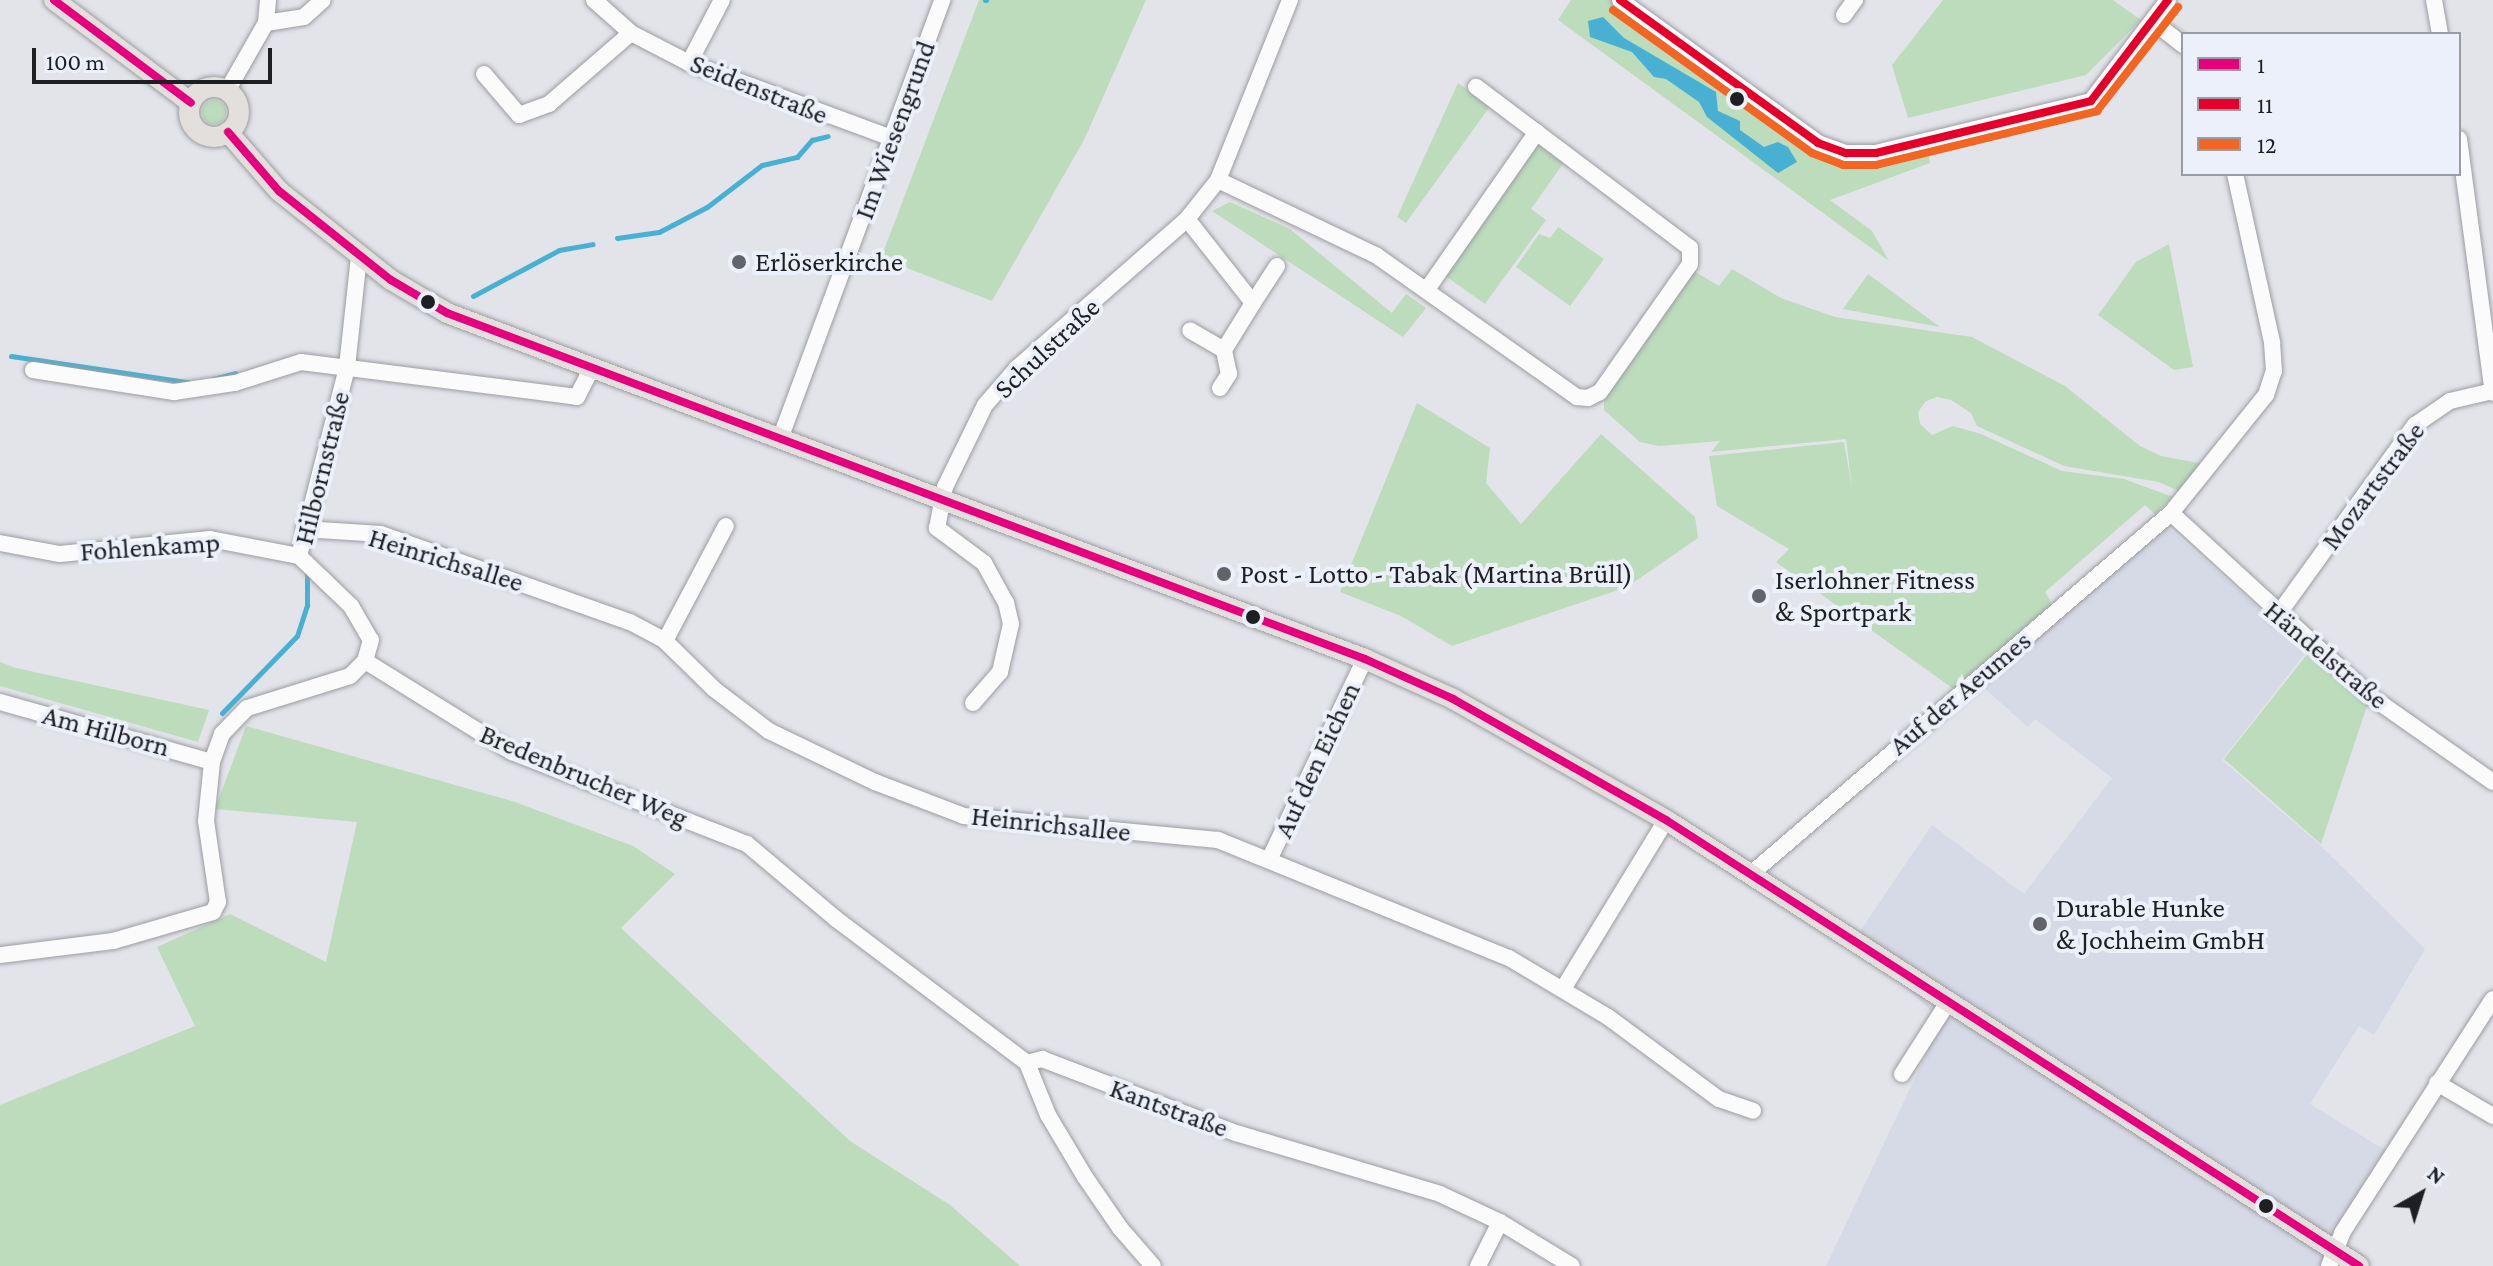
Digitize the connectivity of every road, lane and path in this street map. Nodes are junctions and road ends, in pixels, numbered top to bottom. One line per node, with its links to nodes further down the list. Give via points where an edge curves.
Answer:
1 (54, 0): 22 (main road)
2 (268, 0): 13 (street)
3 (323, 0): 13 (street, via 304,17)
4 (594, 0): 16 (street, Seidenstraße)
5 (722, 0): 18 (street)
6 (942, 0): 25 (street, Im Wiesengrund)
7 (1290, 0): 28 (street, Schulstraße)
8 (1620, 0): 14 (street, via 1818,143 1846,153 1908,148 2076,108 2106,87)
9 (1855, 0): 12 (street)
10 (2168, 0): 14 (street)
11 (2434, 0): 15 (street)
12 (1844, 15)
13 (266, 23): 21 (street)
14 (2155, 23): 17 (street)
15 (2440, 32)
16 (631, 33): 18 (street, Seidenstraße); 19 (street, via 549,104 519,115)
17 (2181, 43)
18 (689, 63): 25 (street, Seidenstraße)
19 (484, 74)
20 (1476, 87): 24 (street)
21 (227, 91): 22 (main road, via 206,88); 23 (main road, via 239,111)
22 (191, 103): 23 (main road, via 190,118 198,131 213,136)
23 (228, 132): 30 (main road, via 279,191)
24 (1537, 132): 32 (street); 32 (street, via 1676,235 1690,248 1690,264 1600,392 1588,398 1577,397)
25 (889, 137): 41 (street, Im Wiesengrund)
26 (2461, 154): 40 (street)
27 (2235, 176): 43 (street, Auf der Aeumes, via 2274,371 2266,395)
28 (1218, 180): 29 (street, Schulstraße); 32 (street, via 1377,256)
29 (1187, 219): 33 (street); 42 (street, Schulstraße, via 1017,368 985,405)
30 (359, 256): 36 (street, Hilbornstraße); 37 (main road, via 447,313)
31 (1277, 266): 33 (street)
32 (1428, 288)
33 (1253, 303): 35 (street)
34 (1190, 330): 35 (street)
35 (1224, 350): 39 (street, via 1229,374)
36 (347, 367): 37 (street, via 577,397); 38 (street, via 301,362 235,383 174,392); 45 (street, Hilbornstraße)
37 (592, 368): 41 (main road)
38 (33, 370)
39 (1220, 388)
40 (2493, 392): 48 (street, Mozartstraße, via 2450,401 2415,425)
41 (780, 439): 42 (main road)
42 (941, 501): 50 (main road); 53 (street, via 937,528 984,563 1001,590 1011,624 1000,672)
43 (2171, 513): 48 (street, Händelstraße); 58 (street, Auf der Aeumes)
44 (726, 526): 49 (street)
45 (304, 529): 47 (street, Hilbornstraße); 49 (street, Heinrichsallee, via 381,534 630,622)
46 (0, 543): 47 (street, Fohlenkamp, via 60,554 210,539)
47 (299, 556): 51 (street, Hilbornstraße, via 365,624 371,640)
48 (2277, 616): 55 (street, Händelstraße, via 2373,698)
49 (665, 641): 57 (street, Heinrichsallee, via 714,689 769,731 875,782 964,816 1218,840)
50 (1365, 659): 56 (main road, via 1477,712); 57 (street, Auf den Eichen)
51 (365, 661): 54 (street, via 335,682 239,712 222,734); 59 (street, Bredenbrucher Weg, via 512,752 747,844)
52 (0, 702): 54 (street, Am Hilborn)
53 (973, 703)
54 (212, 762): 60 (street, via 206,821 218,902 213,912 113,941)
55 (2493, 782)
56 (1666, 820): 58 (main road); 61 (street)
57 (1269, 860): 61 (street, Heinrichsallee, via 1509,958)
58 (1751, 874): 63 (main road)
59 (804, 888): 64 (street, Kantstraße, via 836,919)
60 (0, 955)
61 (1563, 989): 67 (street, Heinrichsallee, via 1719,1099)
62 (2493, 999): 66 (street)
63 (1947, 1004): 65 (street); 70 (main road, via 2042,1057)
64 (1027, 1063): 69 (street, Kantstraße, via 1042,1059 1166,1109 1440,1194); 71 (street, via 1048,1115 1085,1177)
65 (1902, 1074)
66 (2437, 1083): 68 (street); 70 (street)
67 (1753, 1111)
68 (2493, 1116)
69 (1500, 1222): 72 (street); 73 (street, Kantstraße)
70 (2331, 1258): 74 (main road)
71 (1153, 1266)
72 (1478, 1266)
73 (1572, 1266)
74 (2359, 1266)

